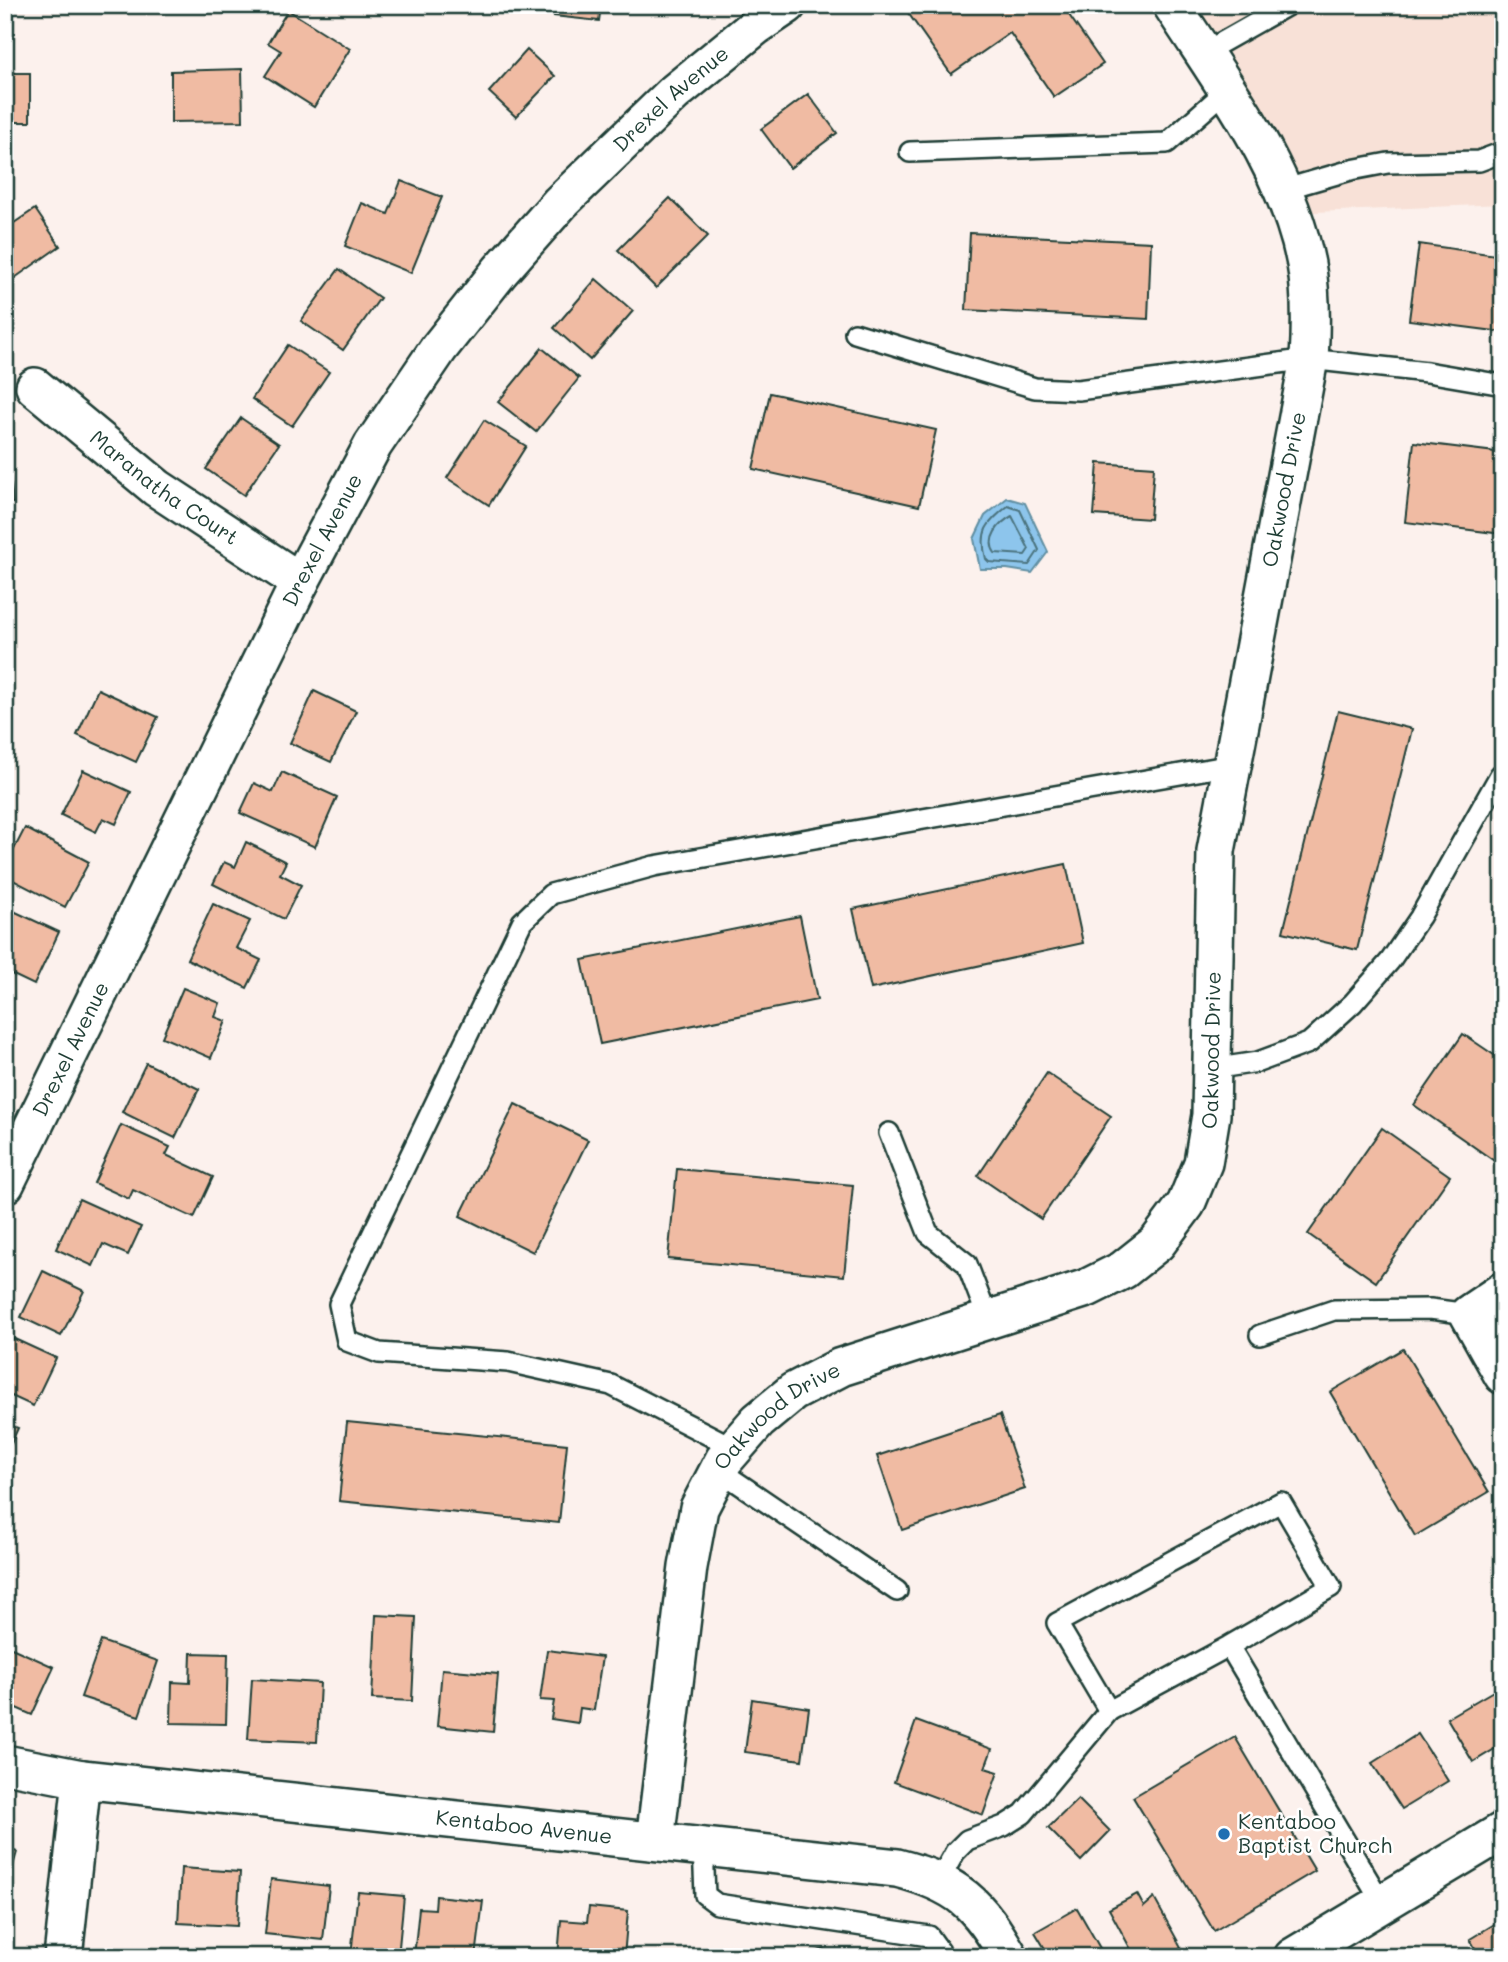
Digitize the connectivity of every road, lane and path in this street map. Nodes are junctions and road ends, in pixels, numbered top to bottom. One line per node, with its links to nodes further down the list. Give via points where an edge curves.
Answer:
1 (787, 5): 4 (street, Drexel Avenue)
2 (1172, 5): 5 (street, Oakwood Drive)
3 (1288, 5): 5 (lane)
4 (748, 15): 14 (street, Drexel Avenue, via 560,203 439,348 373,445)
5 (1203, 53): 6 (street, Oakwood Drive)
6 (1227, 90): 7 (lane, via 1167,143); 9 (street, Oakwood Drive, via 1267,155)
7 (910, 152)
8 (1503, 152): 9 (lane, via 1479,161 1388,163)
9 (1282, 190): 11 (street, Oakwood Drive, via 1306,264 1312,321)
10 (855, 333): 11 (lane, via 1035,388 1078,390)
11 (1309, 359): 12 (lane); 15 (street, Oakwood Drive)
12 (1503, 385)
13 (35, 387): 14 (street, Maranatha Court, via 157,488)
14 (300, 582): 19 (street, Drexel Avenue)
15 (1232, 765): 17 (street, Oakwood Drive, via 1216,851); 25 (lane, via 654,866 551,894 522,922 339,1304 347,1340 379,1353 508,1362 611,1385)
16 (1500, 775): 17 (lane, via 1391,961 1353,1003 1309,1043 1258,1062)
17 (1212, 1069): 22 (street, Oakwood Drive, via 1203,1163 1186,1204 1157,1242 1123,1270 1087,1288)
18 (890, 1133): 22 (lane, via 928,1233 967,1264)
19 (5, 1184)
20 (1503, 1291): 21 (street)
21 (1469, 1314): 23 (lane, via 1334,1310); 24 (street)
22 (988, 1319): 25 (street, Oakwood Drive, via 841,1367 793,1392 758,1421)
23 (1260, 1335)
24 (1503, 1375)
25 (727, 1459): 26 (lane); 32 (street, Oakwood Drive, via 699,1508)
26 (897, 1591)
27 (1229, 1646): 28 (lane); 28 (lane, via 1331,1587 1281,1502 1057,1623); 35 (lane)
28 (1109, 1711): 34 (lane, via 1023,1814 967,1840)
29 (5, 1764): 30 (street, Kentaboo Avenue)
30 (82, 1779): 32 (street, Kentaboo Avenue); 36 (street)
31 (1503, 1831): 35 (street)
32 (655, 1841): 33 (street, Kentaboo Avenue)
33 (703, 1846): 34 (street, Kentaboo Avenue, via 897,1868); 37 (lane, via 705,1895 717,1904 929,1936)
34 (939, 1881): 38 (street, Kentaboo Avenue, via 978,1909)
35 (1382, 1903): 39 (street)
36 (63, 1957)
37 (944, 1957)
38 (1009, 1957)
39 (1293, 1957)

